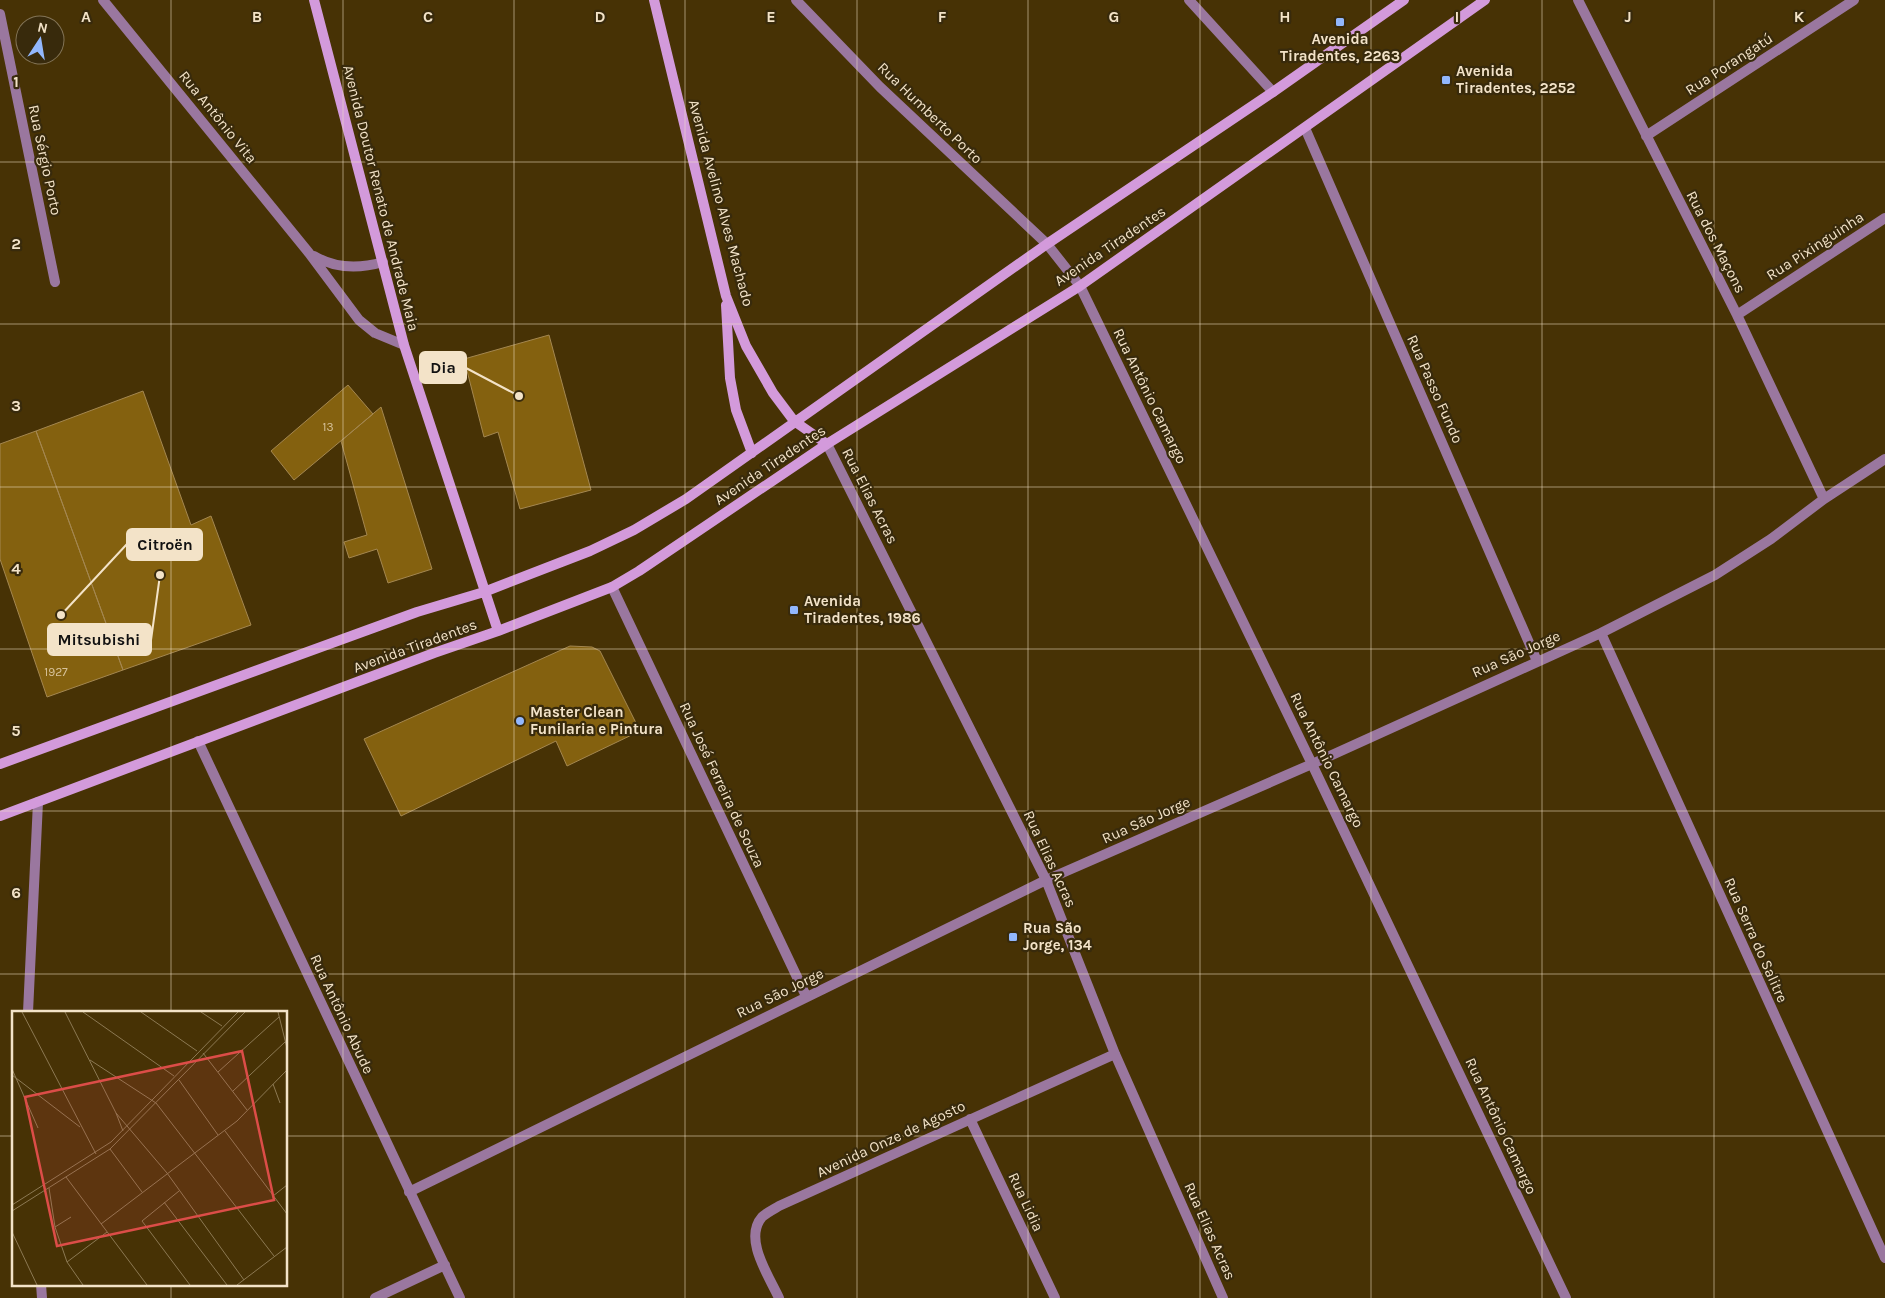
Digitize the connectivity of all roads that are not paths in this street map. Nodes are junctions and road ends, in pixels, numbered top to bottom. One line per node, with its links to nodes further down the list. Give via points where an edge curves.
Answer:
1 (103, 0): 16 (street, Rua Antônio Vita)
2 (314, 0): 17 (main road, Avenida Doutor Renato de Andrade Maia)
3 (654, 0): 20 (main road, Avenida Avelino Alves Machado)
4 (796, 0): 15 (street, Rua Humberto Porto, via 880,87)
5 (1189, 0): 11 (street)
6 (1404, 0): 11 (main road, Avenida Tiradentes)
7 (1485, 0): 12 (main road, Avenida Tiradentes)
8 (1578, 0): 13 (street, Rua dos Maçons)
9 (1854, 0): 13 (street, Rua Porangatú)
10 (0, 14): 18 (street, Rua Sérgio Porto)
11 (1272, 92): 15 (main road, Avenida Tiradentes)
12 (1305, 128): 19 (main road, Avenida Tiradentes); 32 (street, Rua Passo Fundo)
13 (1646, 136): 21 (street, Rua dos Maçons)
14 (1885, 218): 21 (street, Rua Pixinguinha)
15 (1047, 244): 19 (street, Rua Antônio Camargo); 23 (main road, Avenida Tiradentes)
16 (309, 252): 17 (street, Rua Antônio Vita, via 322,261 352,268); 22 (street, Rua Antônio Vita, via 359,320 375,333)
17 (383, 262): 22 (main road, Avenida Doutor Renato de Andrade Maia)
18 (55, 282)
19 (1080, 286): 24 (main road, Avenida Tiradentes); 35 (street, Rua Antônio Camargo)
20 (726, 296): 23 (main road, Avenida Avelino Alves Machado, via 746,346 773,393); 25 (main road, via 730,378 736,410)
21 (1736, 315): 27 (street, Rua dos Maçons)
22 (404, 345): 29 (main road, Avenida Doutor Renato de Andrade Maia)
23 (794, 421): 24 (main road, Avenida Avelino Alves Machado); 25 (main road, Avenida Tiradentes)
24 (827, 444): 28 (main road, Avenida Tiradentes); 38 (street, Rua Elias Acras)
25 (752, 453): 29 (main road, Avenida Tiradentes, via 634,530 590,551)
26 (1885, 458): 27 (street, Rua São Jorge)
27 (1824, 499): 31 (street, Rua São Jorge, via 1771,539 1714,574)
28 (612, 587): 30 (main road, Avenida Tiradentes); 39 (street, Rua José Ferreira de Souza)
29 (484, 592): 30 (main road, Avenida Doutor Renato de Andrade Maia); 34 (main road, Avenida Tiradentes, via 417,612)
30 (498, 631): 33 (main road, Avenida Tiradentes)
31 (1600, 633): 32 (street, Rua São Jorge); 44 (street, Rua Serra do Salitre)
32 (1537, 661): 35 (street, Rua São Jorge)
33 (198, 742): 36 (main road, Avenida Tiradentes); 43 (street, Rua Antônio Abude)
34 (0, 764)
35 (1312, 764): 38 (street, Rua São Jorge); 51 (street, Rua Antônio Camargo)
36 (38, 802): 37 (main road, Avenida Tiradentes); 40 (street)
37 (0, 816)
38 (1046, 880): 39 (street, Rua São Jorge); 41 (street, Rua Elias Acras)
39 (806, 996): 43 (street, Rua São Jorge)
40 (28, 1011)
41 (1115, 1054): 42 (street, Avenida Onze de Agosto); 50 (street, Rua Elias Acras)
42 (970, 1119): 48 (street, Avenida Onze de Agosto, via 779,1206 762,1217 754,1234 755,1248); 49 (street, Rua Lidia)
43 (409, 1192): 45 (street, Rua Antônio Abude)
44 (1885, 1258)
45 (445, 1265): 46 (street); 47 (street, Rua Antônio Abude)
46 (375, 1298)
47 (460, 1298)
48 (779, 1298)
49 (1055, 1298)
50 (1224, 1298)
51 (1566, 1298)

